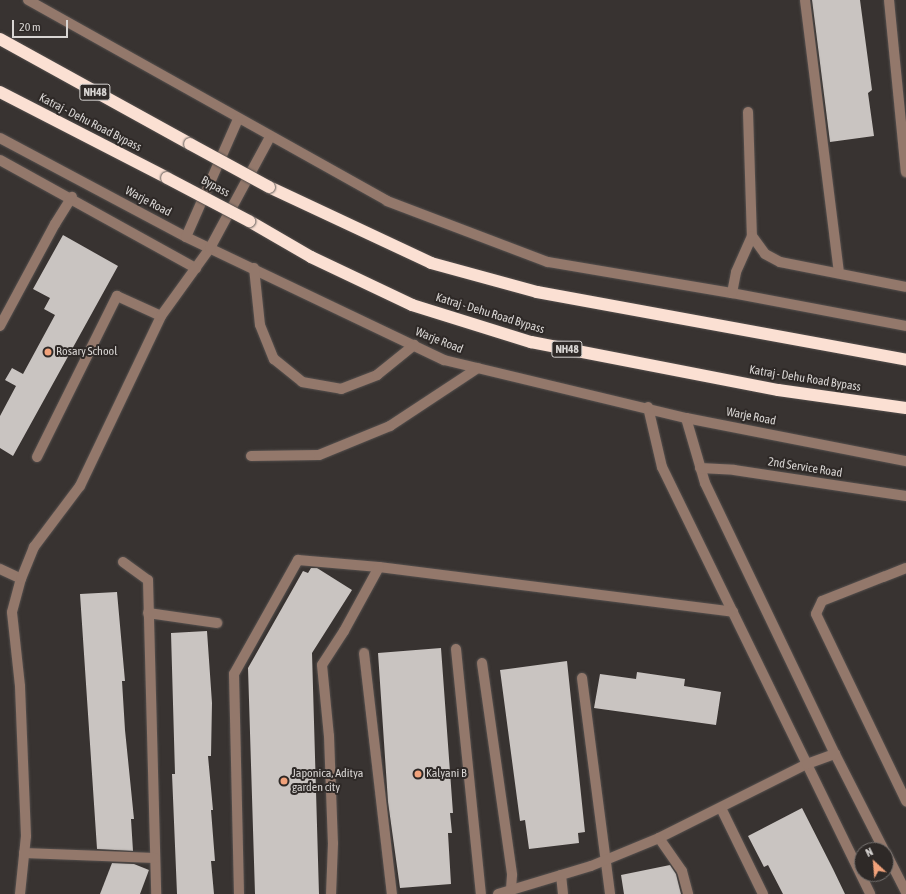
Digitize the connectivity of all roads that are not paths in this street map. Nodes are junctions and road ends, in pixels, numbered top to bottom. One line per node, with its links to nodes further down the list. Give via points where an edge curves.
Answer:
1 (28, 0): 7 (street)
2 (805, 0): 21 (street)
3 (889, 0): 10 (street)
4 (0, 39): 28 (highway, NH48, bridge, via 269,187 431,263 537,292)
5 (0, 92): 13 (highway, Katraj - Dehu Road Bypass / NH48)
6 (748, 112): 16 (street)
7 (238, 119): 8 (street); 17 (street)
8 (270, 137): 18 (street); 23 (street, via 387,201 548,262)
9 (0, 138): 17 (street, Warje Road)
10 (905, 159): 12 (street)
11 (0, 160): 14 (street)
12 (906, 172)
13 (167, 178): 15 (highway, Bypass / NH48, bridge)
14 (72, 197): 19 (street); 25 (street, via 54,224)
15 (249, 221): 31 (highway, Katraj - Dehu Road Bypass / NH48, via 311,257 412,305 531,342 778,390)
16 (752, 236): 21 (street, via 765,254 780,262); 23 (street, via 736,272)
17 (186, 237): 18 (street, Warje Road)
18 (210, 248): 19 (street); 20 (street, Warje Road)
19 (196, 268): 24 (street)
20 (254, 268): 27 (street, Warje Road); 27 (street, via 260,325 274,359 302,382 341,389 377,375)
21 (839, 273): 22 (street)
22 (906, 287)
23 (732, 293): 26 (street)
24 (161, 316): 34 (street, via 117,296); 42 (street, via 80,486 34,547)
25 (0, 326)
26 (906, 326)
27 (414, 345): 29 (street, Warje Road, via 444,360)
28 (906, 360)
29 (478, 368): 30 (street, Warje Road); 33 (street, via 390,426 320,455)
30 (648, 407): 32 (street, Warje Road); 43 (street, via 662,467)
31 (906, 408)
32 (686, 418): 35 (street, Warje Road); 36 (street)
33 (251, 456)
34 (37, 457)
35 (906, 460)
36 (700, 468): 37 (street, 2nd Service Road, via 734,470); 50 (street)
37 (906, 496)
38 (123, 562): 44 (street, via 148,580)
39 (379, 567): 43 (street); 65 (street, via 298,560 234,674); 66 (street, via 322,665 329,736 333,843)
40 (906, 568): 52 (street, via 822,600 816,614)
41 (0, 569): 42 (street)
42 (21, 579): 56 (street, via 12,612 20,686 26,836)
43 (732, 612): 51 (street)
44 (148, 613): 45 (street); 57 (street)
45 (217, 623)
46 (456, 649): 68 (street)
47 (364, 653): 67 (street)
48 (482, 663): 61 (street, via 512,875)
49 (582, 678): 58 (street)
50 (835, 754): 51 (street); 55 (street)
51 (806, 764): 53 (street); 74 (street)
52 (906, 801)
53 (721, 808): 54 (street); 73 (street)
54 (658, 838): 58 (street); 72 (street, via 682,871)
55 (880, 842)
56 (24, 853): 57 (street); 63 (street)
57 (155, 858): 64 (street)
58 (604, 860): 60 (street); 71 (street)
59 (894, 869): 62 (street)
60 (561, 875): 61 (street); 70 (street)
61 (511, 890): 69 (street)
62 (906, 892)
63 (20, 894)
64 (156, 894)
65 (239, 894)
66 (331, 894)
67 (392, 894)
68 (481, 894)
69 (498, 894)
70 (563, 894)
71 (610, 894)
72 (688, 894)
73 (763, 894)
74 (870, 894)

